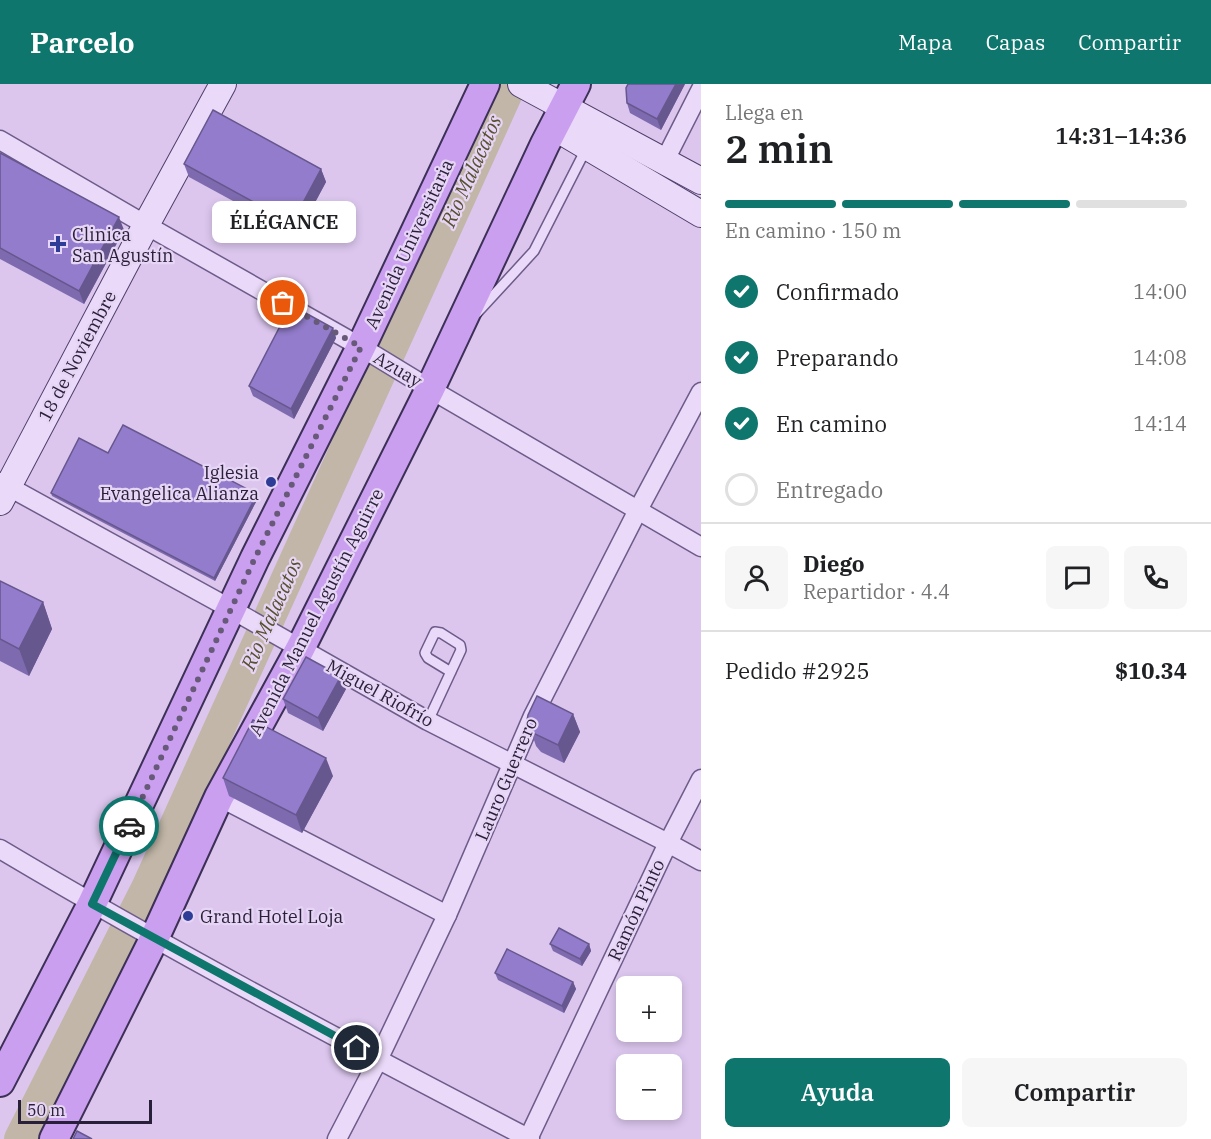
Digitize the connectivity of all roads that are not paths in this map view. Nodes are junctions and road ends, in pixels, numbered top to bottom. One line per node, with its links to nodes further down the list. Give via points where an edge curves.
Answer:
1 (223, 84): 12 (street, 18 de Noviembre)
2 (485, 84): 14 (main road, Avenida Universitaria)
3 (520, 84): 5 (street)
4 (701, 89): 9 (street)
5 (563, 105): 7 (street); 8 (street); 13 (main road, Avenida Manuel Agustín Aguirre)
6 (0, 140): 12 (street, Azuay)
7 (587, 147): 8 (street); 13 (lane, via 534,251)
8 (626, 155): 9 (street); 11 (street)
9 (664, 162): 10 (street)
10 (701, 181)
11 (701, 214)
12 (146, 225): 14 (street, Azuay); 17 (street, 18 de Noviembre)
13 (453, 339): 15 (main road, Avenida Manuel Agustín Aguirre)
14 (367, 351): 15 (street, Azuay); 20 (main road, Avenida Universitaria, via 255,558)
15 (425, 386): 18 (street, Azuay); 21 (main road, Avenida Manuel Agustín Aguirre)
16 (701, 392): 18 (street, Lauro Guerrero)
17 (3, 490): 20 (street, Miguel Riofrío)
18 (638, 510): 19 (street, Azuay); 24 (street, Lauro Guerrero)
19 (701, 547)
20 (237, 612): 21 (street, Miguel Riofrío); 30 (main road, Avenida Universitaria)
21 (296, 647): 23 (street, Miguel Riofrío); 26 (main road, Avenida Manuel Agustín Aguirre)
22 (451, 672): 23 (lane)
23 (428, 721): 24 (street, Miguel Riofrío)
24 (512, 764): 27 (street, Miguel Riofrío); 31 (street, Lauro Guerrero)
25 (701, 779): 27 (street, Ramón Pinto)
26 (219, 797): 31 (street); 32 (main road, Avenida Manuel Agustín Aguirre)
27 (668, 843): 29 (street, Miguel Riofrío); 37 (street, Ramón Pinto)
28 (0, 849): 30 (street)
29 (701, 861)
30 (92, 904): 32 (street); 34 (main road, Avenida Universitaria)
31 (447, 915): 33 (street, Lauro Guerrero)
32 (154, 939): 33 (street); 35 (main road, Avenida Manuel Agustín Aguirre)
33 (378, 1060): 36 (street, Lauro Guerrero); 37 (street)
34 (0, 1083)
35 (54, 1139)
36 (337, 1139)
37 (529, 1139)

